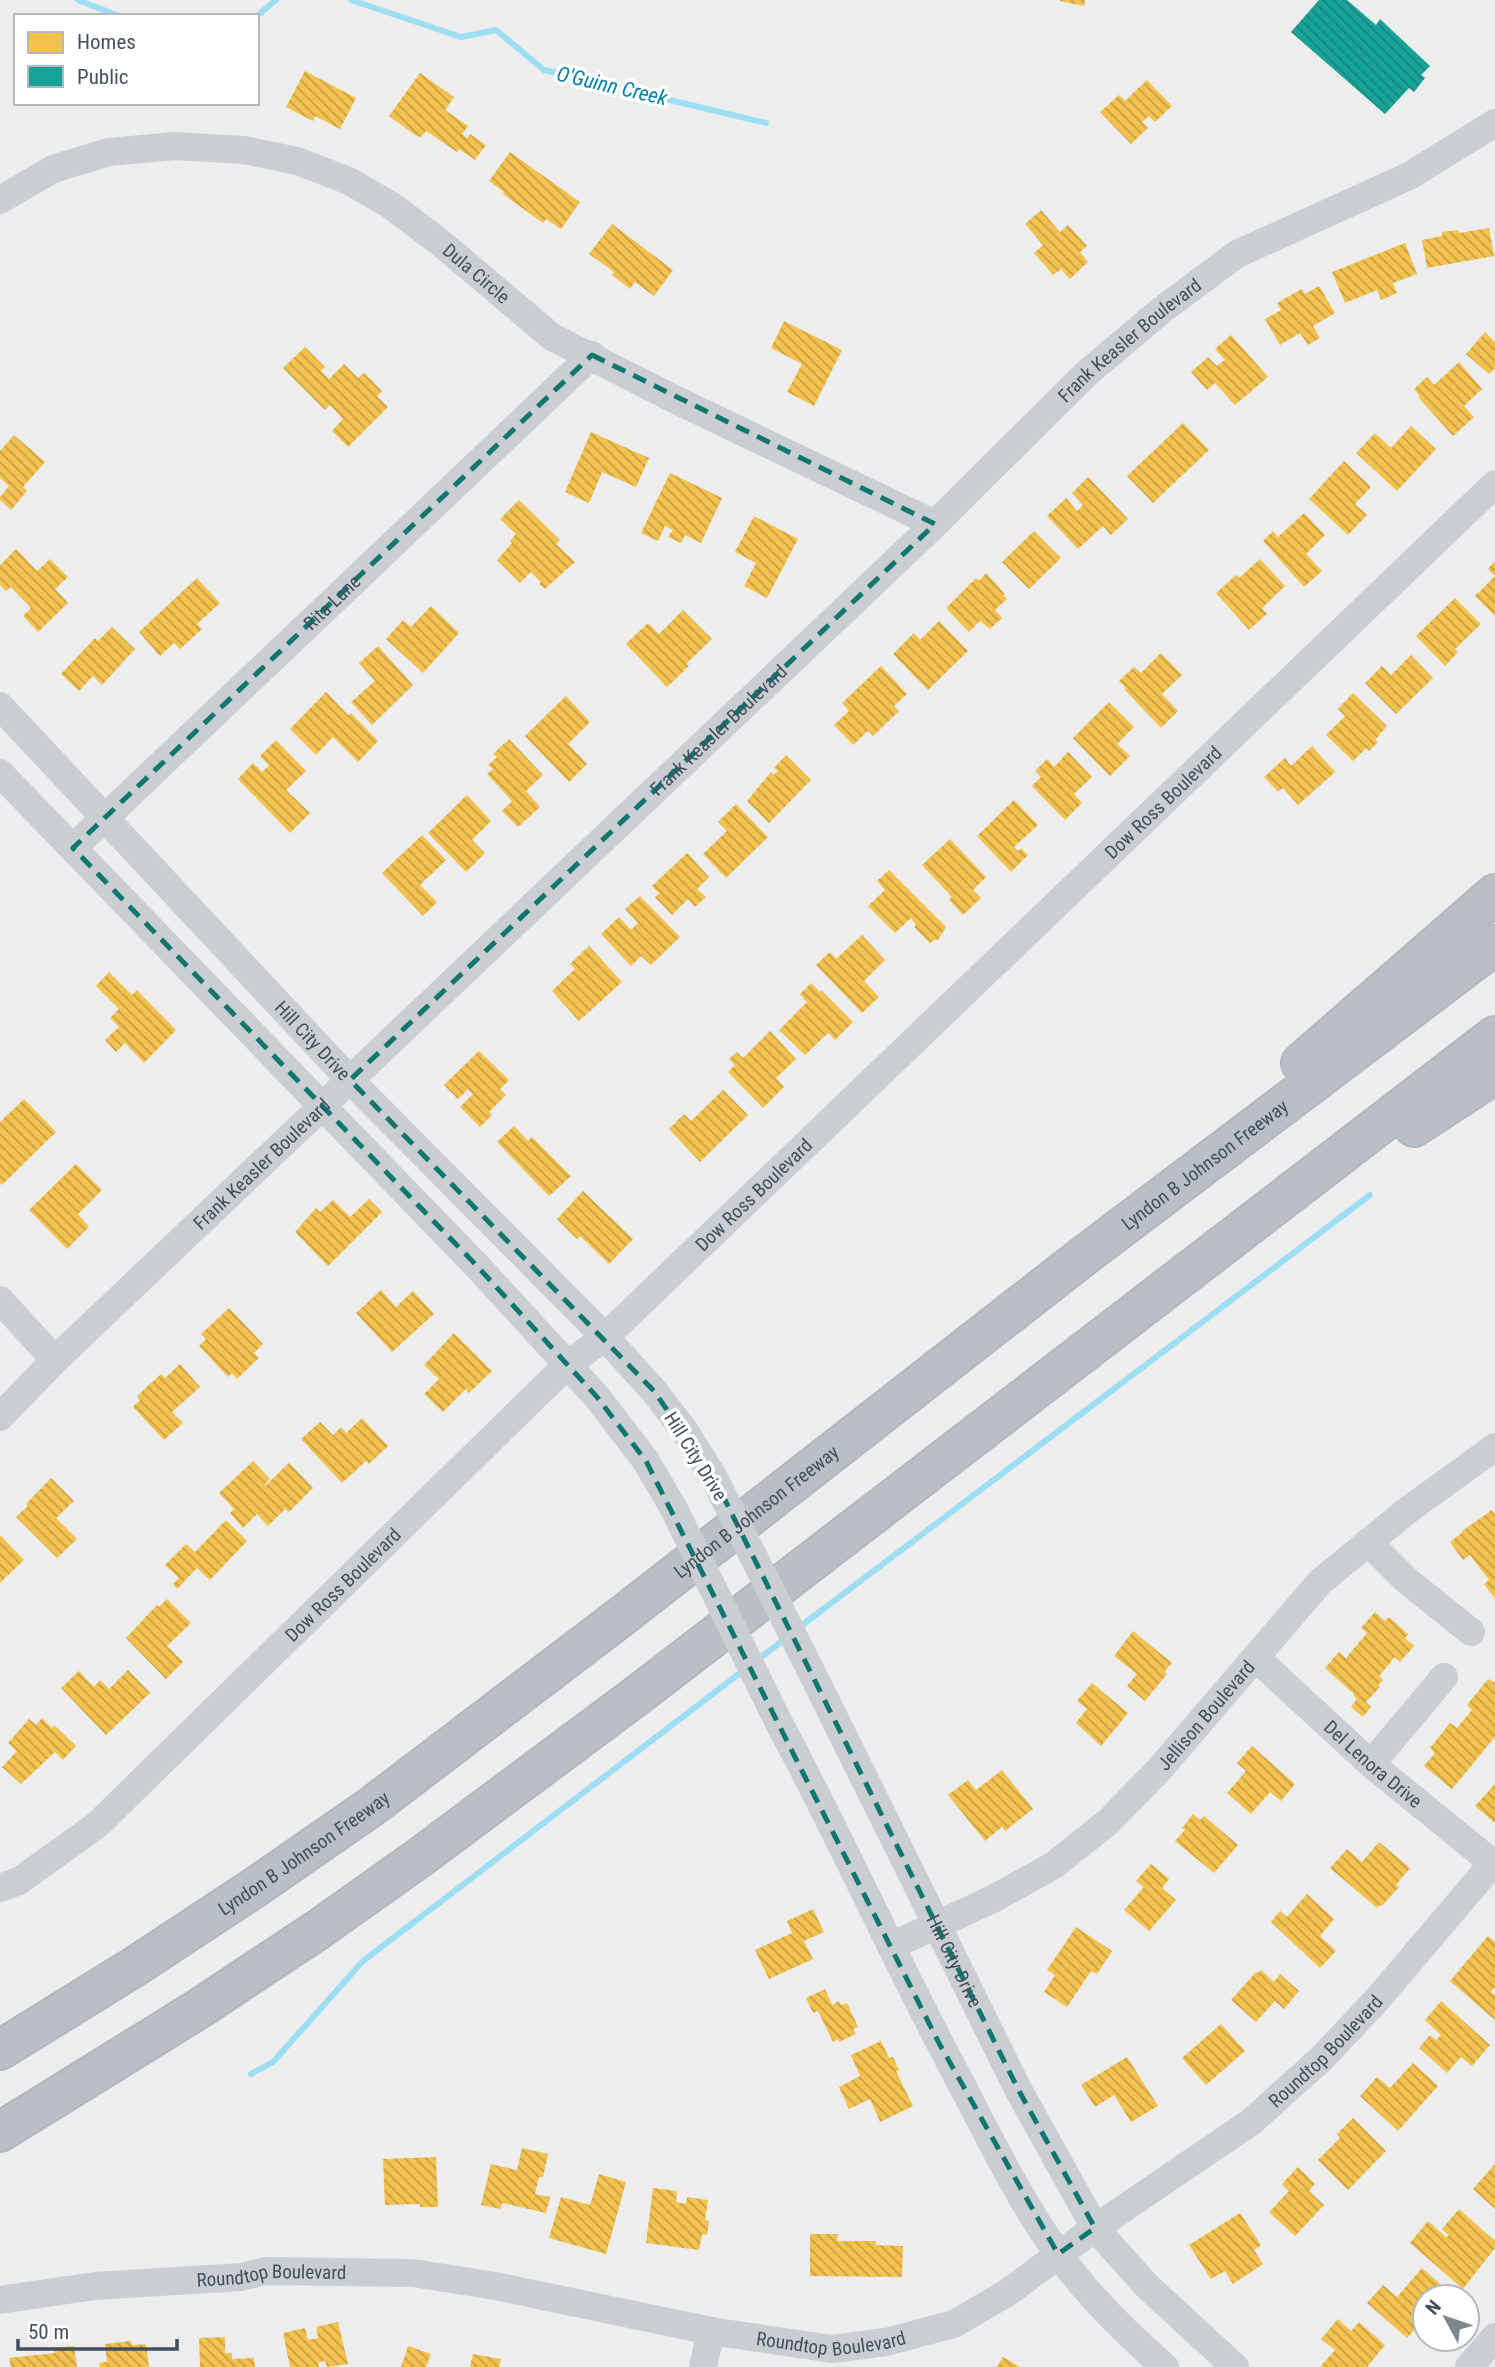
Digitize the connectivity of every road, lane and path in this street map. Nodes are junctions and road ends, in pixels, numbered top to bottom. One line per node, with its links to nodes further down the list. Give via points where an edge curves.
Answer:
1 (1492, 129): 5 (street, Frank Keasler Boulevard, via 1409,176 1237,254 1087,373)
2 (0, 200): 3 (street, Dula Circle, via 53,169 109,152 174,146 244,150 297,161 349,181 392,206 552,337)
3 (592, 355): 5 (street, Dula Circle); 8 (street, Rita Lane)
4 (1495, 484): 19 (street, Dow Ross Boulevard)
5 (935, 524): 14 (street, Frank Keasler Boulevard)
6 (0, 706): 8 (street, Hill City Drive)
7 (0, 773): 9 (street, Hill City Drive)
8 (104, 819): 9 (street, Rita Lane); 14 (street, Hill City Drive)
9 (73, 848): 15 (street, Hill City Drive)
10 (1495, 894): 16 (highway)
11 (1495, 945): 16 (highway, Lyndon B Johnson Freeway)
12 (1495, 1036): 17 (highway)
13 (1495, 1074): 17 (highway)
14 (350, 1080): 15 (street, Frank Keasler Boulevard); 19 (street, Hill City Drive)
15 (321, 1108): 20 (street, Frank Keasler Boulevard); 21 (street, Hill City Drive, via 477,1266)
16 (1085, 1255): 33 (highway, Lyndon B Johnson Freeway, via 371,1807 145,1960)
17 (1177, 1280): 34 (highway, via 419,1858 200,2008)
18 (0, 1300): 20 (street)
19 (605, 1337): 21 (street, Dow Ross Boulevard); 31 (street, Hill City Drive, bridge, via 684,1430 713,1479)
20 (55, 1360): 22 (street, Frank Keasler Boulevard)
21 (567, 1366): 30 (street, Dow Ross Boulevard, via 97,1825 19,1881); 32 (street, Hill City Drive, bridge, via 646,1461 674,1509)
22 (0, 1417)
23 (1495, 1447): 24 (street, Jellison Boulevard)
24 (1368, 1542): 25 (street, via 1405,1579); 26 (street, Jellison Boulevard, via 1320,1582)
25 (1471, 1632)
26 (1256, 1658): 28 (street, Del Lenora Drive); 31 (street, Jellison Boulevard, via 1108,1822 1054,1865)
27 (1444, 1677): 28 (street)
28 (1371, 1765): 29 (street, Del Lenora Drive)
29 (1494, 1864): 35 (street, Roundtop Boulevard, via 1321,2059 1251,2122)
30 (0, 1888)
31 (936, 1925): 32 (street, Jellison Boulevard); 35 (street, Hill City Drive, via 1019,2091)
32 (891, 1946): 36 (street, Hill City Drive, via 983,2126)
33 (0, 2050)
34 (0, 2132)
35 (1095, 2228): 36 (street, Roundtop Boulevard); 42 (street, Hill City Drive, via 1155,2294)
36 (1058, 2254): 38 (street, Roundtop Boulevard, via 1007,2293 954,2324 886,2342 832,2348); 41 (street, Hill City Drive, via 1102,2309)
37 (0, 2300): 38 (street, Roundtop Boulevard, via 95,2286 241,2277 267,2271 413,2273)
38 (710, 2331): 40 (street)
39 (1495, 2337): 43 (street)
40 (703, 2367)
41 (1164, 2367)
42 (1235, 2367)
43 (1469, 2367)

